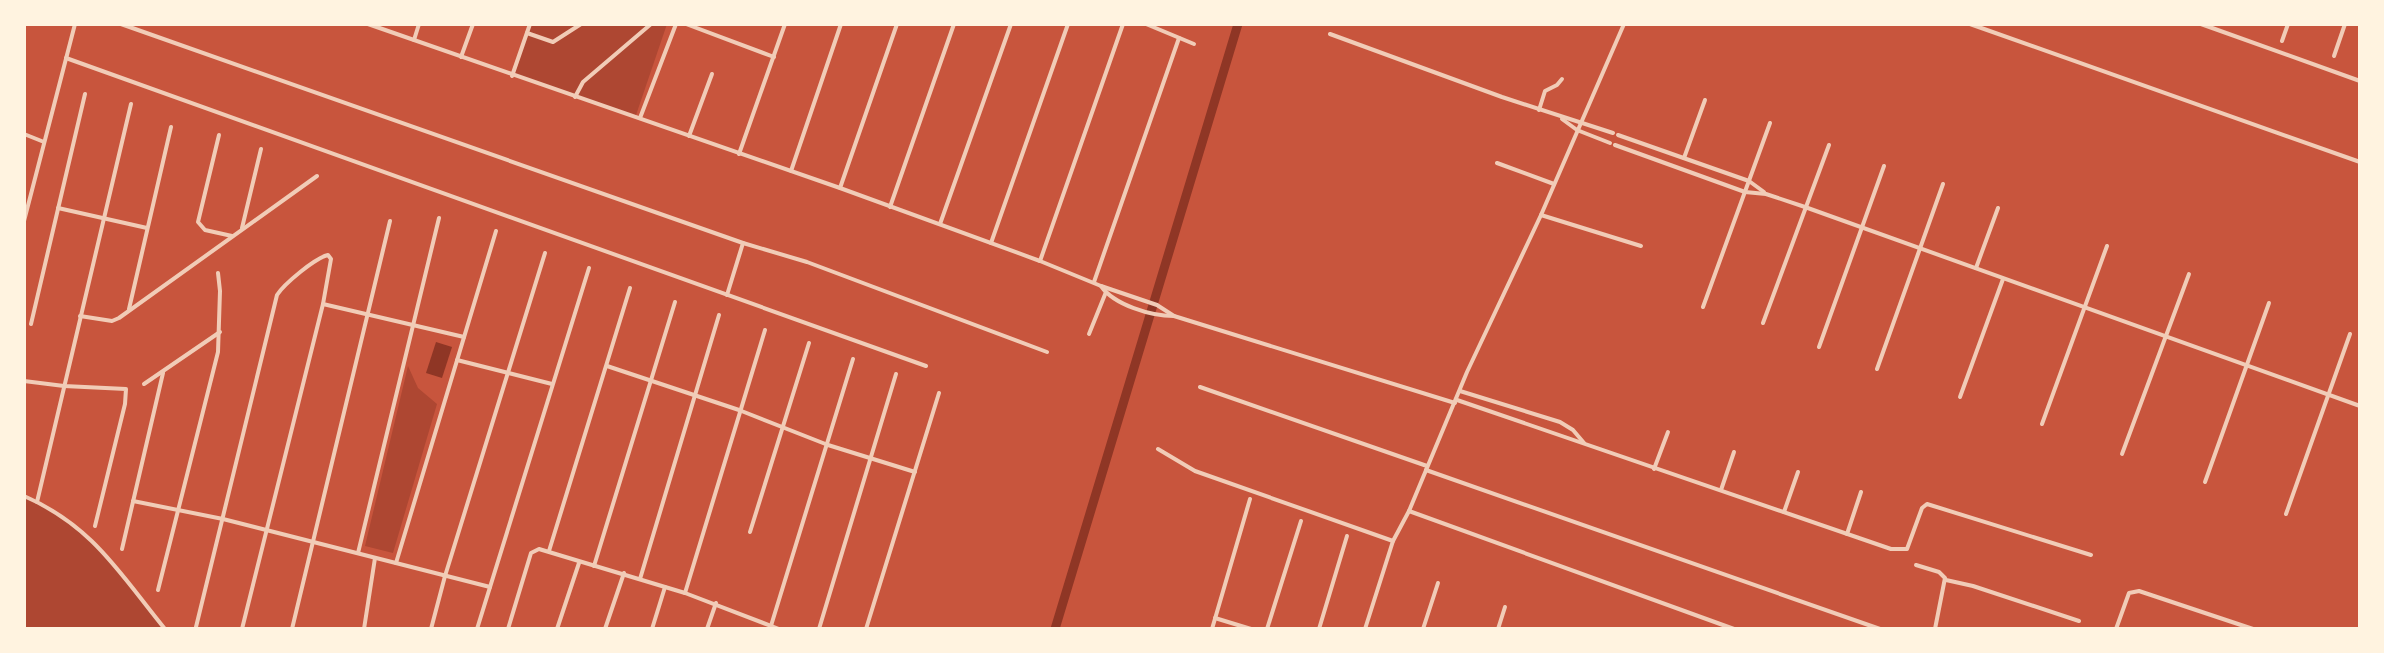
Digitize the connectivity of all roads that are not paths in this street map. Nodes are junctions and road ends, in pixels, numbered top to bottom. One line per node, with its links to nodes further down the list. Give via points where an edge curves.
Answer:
1 (121, 24): 83 (street)
2 (368, 24): 27 (street)
3 (419, 24): 27 (street)
4 (473, 24): 31 (street)
5 (530, 24): 24 (street)
6 (581, 24): 24 (street, via 553,42)
7 (651, 24): 39 (street, via 583,82)
8 (676, 24): 44 (street)
9 (686, 24): 32 (street)
10 (785, 24): 32 (street)
11 (841, 24): 60 (street)
12 (897, 24): 65 (street)
13 (954, 24): 68 (street)
14 (1011, 24): 77 (street)
15 (1068, 24): 84 (street)
16 (1123, 24): 89 (street)
17 (1146, 24): 26 (street)
18 (1624, 24): 45 (street)
19 (1970, 24): 57 (street)
20 (2201, 24): 37 (street)
21 (2288, 24): 28 (street)
22 (2345, 24): 30 (street)
23 (73, 25): 33 (street)
24 (527, 33): 35 (street)
25 (1330, 34): 42 (street)
26 (1179, 38): 29 (street); 95 (street)
27 (414, 40): 31 (street)
28 (2282, 41)
29 (1194, 44)
30 (2334, 56)
31 (461, 57): 35 (street)
32 (774, 57): 55 (street)
33 (66, 58): 52 (street); 100 (street)
34 (712, 74): 51 (street)
35 (512, 76): 39 (street)
36 (1562, 79): 42 (street, via 1545,91)
37 (2360, 81)
38 (85, 94): 70 (street)
39 (575, 97): 44 (street)
40 (1705, 100): 56 (street)
41 (131, 104): 73 (street)
42 (1539, 110): 43 (street)
43 (1560, 118): 45 (street); 48 (street)
44 (640, 119): 51 (street)
45 (1581, 122): 48 (street); 56 (street)
46 (1770, 123): 62 (street)
47 (171, 127): 78 (street)
48 (1577, 130): 63 (street); 66 (street)
49 (24, 134): 52 (street)
50 (219, 135): 82 (street, via 198,222 205,230)
51 (689, 136): 55 (street)
52 (44, 142): 75 (street)
53 (1829, 145): 69 (street)
54 (261, 149): 80 (street)
55 (739, 154): 60 (street)
56 (1684, 158): 62 (street)
57 (2360, 162)
58 (1497, 163): 63 (street)
59 (1884, 166): 79 (street)
60 (791, 171): 65 (street)
61 (317, 176): 80 (street)
62 (1749, 181): 66 (street); 67 (street)
63 (1554, 184): 72 (street)
64 (1943, 184): 87 (street)
65 (840, 188): 68 (street)
66 (1745, 192): 67 (street); 104 (street)
67 (1766, 194): 69 (street)
68 (890, 207): 77 (street)
69 (1805, 207): 79 (street); 111 (street)
70 (58, 208): 73 (street); 112 (street)
71 (1998, 208): 91 (street)
72 (1541, 215): 85 (street); 138 (street)
73 (104, 218): 78 (street); 109 (street)
74 (439, 218): 113 (street)
75 (24, 221)
76 (390, 221): 107 (street)
77 (940, 224): 84 (street)
78 (147, 228): 106 (street)
79 (1862, 228): 87 (street); 121 (street)
80 (242, 230): 82 (street)
81 (496, 231): 118 (street)
82 (232, 236): 106 (street)
83 (743, 243): 100 (street); 122 (street)
84 (991, 243): 89 (street)
85 (1641, 246)
86 (2107, 246): 105 (street)
87 (1920, 248): 91 (street); 128 (street)
88 (545, 253): 130 (street)
89 (1040, 261): 95 (street)
90 (589, 268): 135 (street)
91 (1976, 268): 94 (street)
92 (218, 273): 115 (street)
93 (2189, 274): 119 (street)
94 (2003, 278): 105 (street); 142 (street)
95 (1094, 282): 96 (street)
96 (1101, 286): 97 (street); 99 (street)
97 (1108, 287): 99 (street); 110 (street)
98 (630, 288): 125 (street)
99 (1106, 293): 110 (street, via 1154,314); 116 (street)
100 (727, 295): 126 (street)
101 (675, 302): 133 (street)
102 (2269, 303): 127 (street)
103 (323, 304): 107 (street); 170 (street, via 328,255 277,295); 173 (street)
104 (1703, 307)
105 (2084, 308): 119 (street); 146 (street)
106 (128, 311): 109 (street, via 112,321)
107 (368, 314): 113 (street); 177 (street)
108 (719, 315): 141 (street)
109 (80, 316): 136 (street)
110 (1174, 316): 143 (street)
111 (1763, 323)
112 (31, 324)
113 (412, 325): 118 (street); 181 (street)
114 (765, 330): 145 (street)
115 (220, 332): 129 (street); 166 (street)
116 (1089, 334)
117 (2350, 334): 140 (street)
118 (464, 337): 124 (street)
119 (2165, 337): 127 (street); 153 (street)
120 (809, 343): 147 (street)
121 (1819, 347)
122 (1047, 352)
123 (853, 359): 149 (street)
124 (457, 360): 130 (street); 185 (street)
125 (607, 366): 133 (street); 180 (street)
126 (926, 366)
127 (2246, 366): 140 (street); 159 (street)
128 (1877, 369)
129 (163, 373): 134 (street); 164 (street)
130 (508, 373): 135 (street); 189 (street)
131 (896, 374): 154 (street)
132 (24, 381): 136 (street)
133 (651, 382): 141 (street); 187 (street)
134 (144, 384)
135 (552, 384): 193 (street)
136 (64, 386): 165 (street); 172 (street, via 126,389)
137 (1200, 387): 155 (street)
138 (1460, 391): 143 (street); 150 (street, via 1560,422)
139 (939, 393): 157 (street)
140 (2329, 395): 144 (street); 169 (street)
141 (695, 396): 145 (street); 190 (street)
142 (1960, 397)
143 (1456, 402): 150 (street); 155 (street)
144 (2360, 406)
145 (739, 410): 147 (street); 196 (street)
146 (2042, 424)
147 (783, 427): 149 (street); 174 (street)
148 (1668, 432): 156 (street)
149 (828, 445): 154 (street); 202 (street)
150 (1586, 445): 156 (street)
151 (1158, 449): 178 (street, via 1195,471)
152 (1734, 452): 160 (street)
153 (2122, 454)
154 (871, 458): 157 (street); 215 (street)
155 (1426, 468): 167 (street); 225 (street)
156 (1654, 469): 160 (street)
157 (915, 472): 216 (street)
158 (1798, 472): 168 (street)
159 (2205, 482)
160 (1721, 490): 168 (street)
161 (1861, 492): 175 (street)
162 (24, 496): 165 (street)
163 (1250, 499): 199 (street)
164 (133, 501): 166 (street); 179 (street)
165 (37, 502): 203 (street, via 87,533)
166 (178, 511): 170 (street); 195 (street)
167 (1409, 511): 178 (street); 224 (street)
168 (1784, 512): 175 (street)
169 (2286, 514)
170 (223, 519): 173 (street); 201 (street)
171 (1301, 521): 219 (street)
172 (95, 526)
173 (267, 530): 177 (street); 204 (street)
174 (750, 532)
175 (1847, 534): 182 (street, via 1907,549 1922,508 1933,504)
176 (1347, 536): 220 (street)
177 (312, 541): 181 (street); 205 (street)
178 (1393, 541): 221 (street)
179 (122, 549)
180 (549, 551): 184 (street); 209 (street, via 531,553)
181 (358, 553): 183 (street)
182 (2091, 555)
183 (375, 558): 185 (street); 206 (street)
184 (579, 562): 187 (street); 210 (street)
185 (396, 563): 189 (street)
186 (1916, 565): 191 (street, via 1939,572)
187 (594, 566): 188 (street)
188 (624, 573): 190 (street); 211 (street)
189 (445, 576): 193 (street); 207 (street)
190 (640, 579): 194 (street)
191 (1946, 580): 200 (street); 226 (street)
192 (1438, 583): 222 (street)
193 (490, 587): 208 (street)
194 (665, 587): 196 (street); 212 (street)
195 (158, 590)
196 (685, 593): 197 (street)
197 (716, 603): 202 (street); 213 (street)
198 (1505, 607): 223 (street)
199 (1215, 618): 217 (street); 218 (street)
200 (2079, 621)
201 (196, 627)
202 (770, 628): 214 (street)
203 (165, 629)
204 (242, 629)
205 (292, 629)
206 (364, 629)
207 (431, 629)
208 (477, 629)
209 (508, 629)
210 (557, 629)
211 (605, 629)
212 (652, 629)
213 (707, 629)
214 (779, 629)
215 (819, 629)
216 (866, 629)
217 (1212, 629)
218 (1251, 629)
219 (1267, 629)
220 (1319, 629)
221 (1365, 629)
222 (1423, 629)
223 (1498, 629)
224 (1734, 629)
225 (1880, 629)
226 (1935, 629)
227 (2116, 629): 228 (street, via 2129,593 2139,591)
228 (2253, 629)

